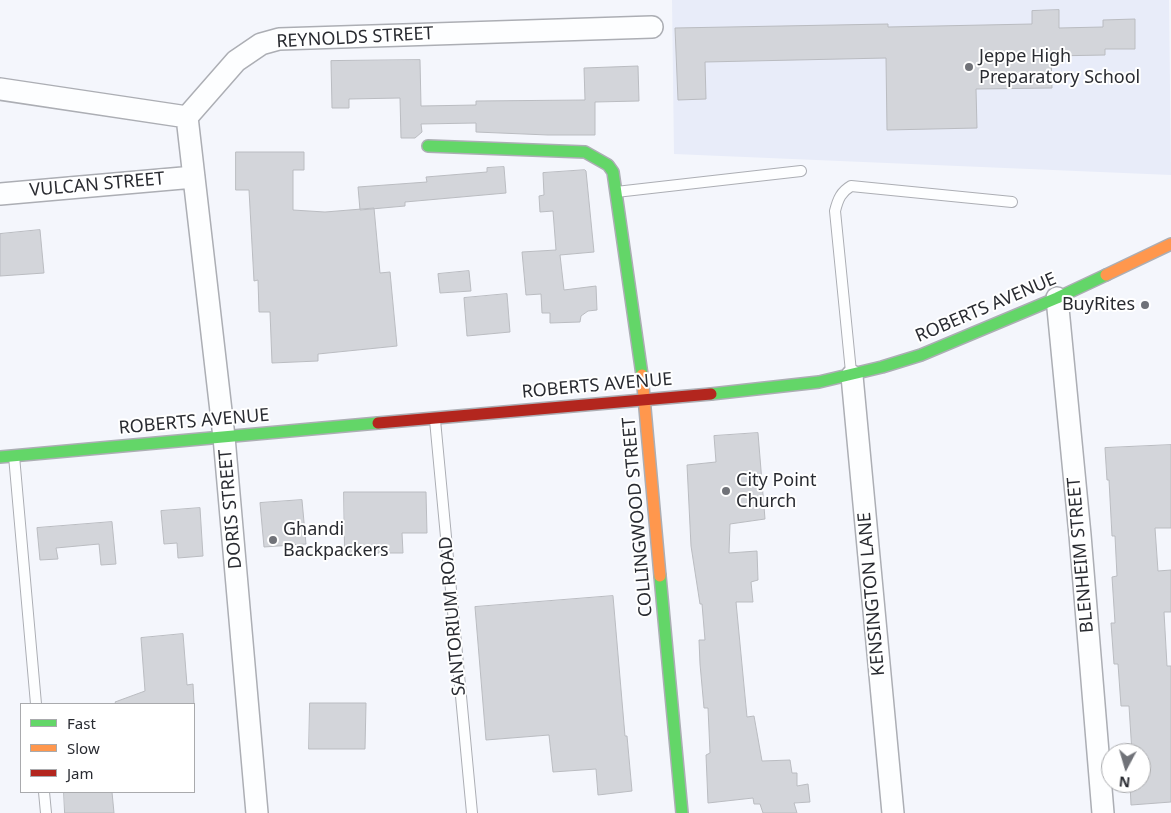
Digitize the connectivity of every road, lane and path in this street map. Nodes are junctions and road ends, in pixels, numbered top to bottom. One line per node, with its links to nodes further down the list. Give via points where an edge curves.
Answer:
1 (652, 27): 3 (street, REYNOLDS STREET, via 279,39 261,44 236,61)
2 (0, 89): 3 (street)
3 (187, 117): 6 (street, DORIS STREET)
4 (428, 146): 7 (main road, COLLINGWOOD STREET, via 585,152 608,165 613,172)
5 (801, 171): 7 (lane)
6 (194, 177): 8 (street, VULCAN STREET); 15 (street, DORIS STREET)
7 (616, 192): 13 (main road, COLLINGWOOD STREET)
8 (0, 194)
9 (1012, 202): 12 (lane, via 851,186 843,191 835,211)
10 (1171, 244): 11 (main road, ROBERTS AVENUE)
11 (1057, 298): 12 (main road, ROBERTS AVENUE, via 921,355); 25 (street, BLENHEIM STREET)
12 (852, 376): 13 (main road, ROBERTS AVENUE); 24 (street, KENSINGTON LANE)
13 (645, 399): 14 (main road, ROBERTS AVENUE); 23 (main road, COLLINGWOOD STREET)
14 (435, 418): 15 (main road, ROBERTS AVENUE); 22 (lane, SANTORIUM ROAD)
15 (224, 437): 16 (main road, ROBERTS AVENUE); 21 (street, DORIS STREET)
16 (14, 455): 17 (main road, ROBERTS AVENUE); 18 (lane)
17 (0, 456)
18 (36, 703)
19 (44, 793): 20 (lane)
20 (46, 813)
21 (257, 813)
22 (472, 813)
23 (682, 813)
24 (893, 813)
25 (1103, 813)

